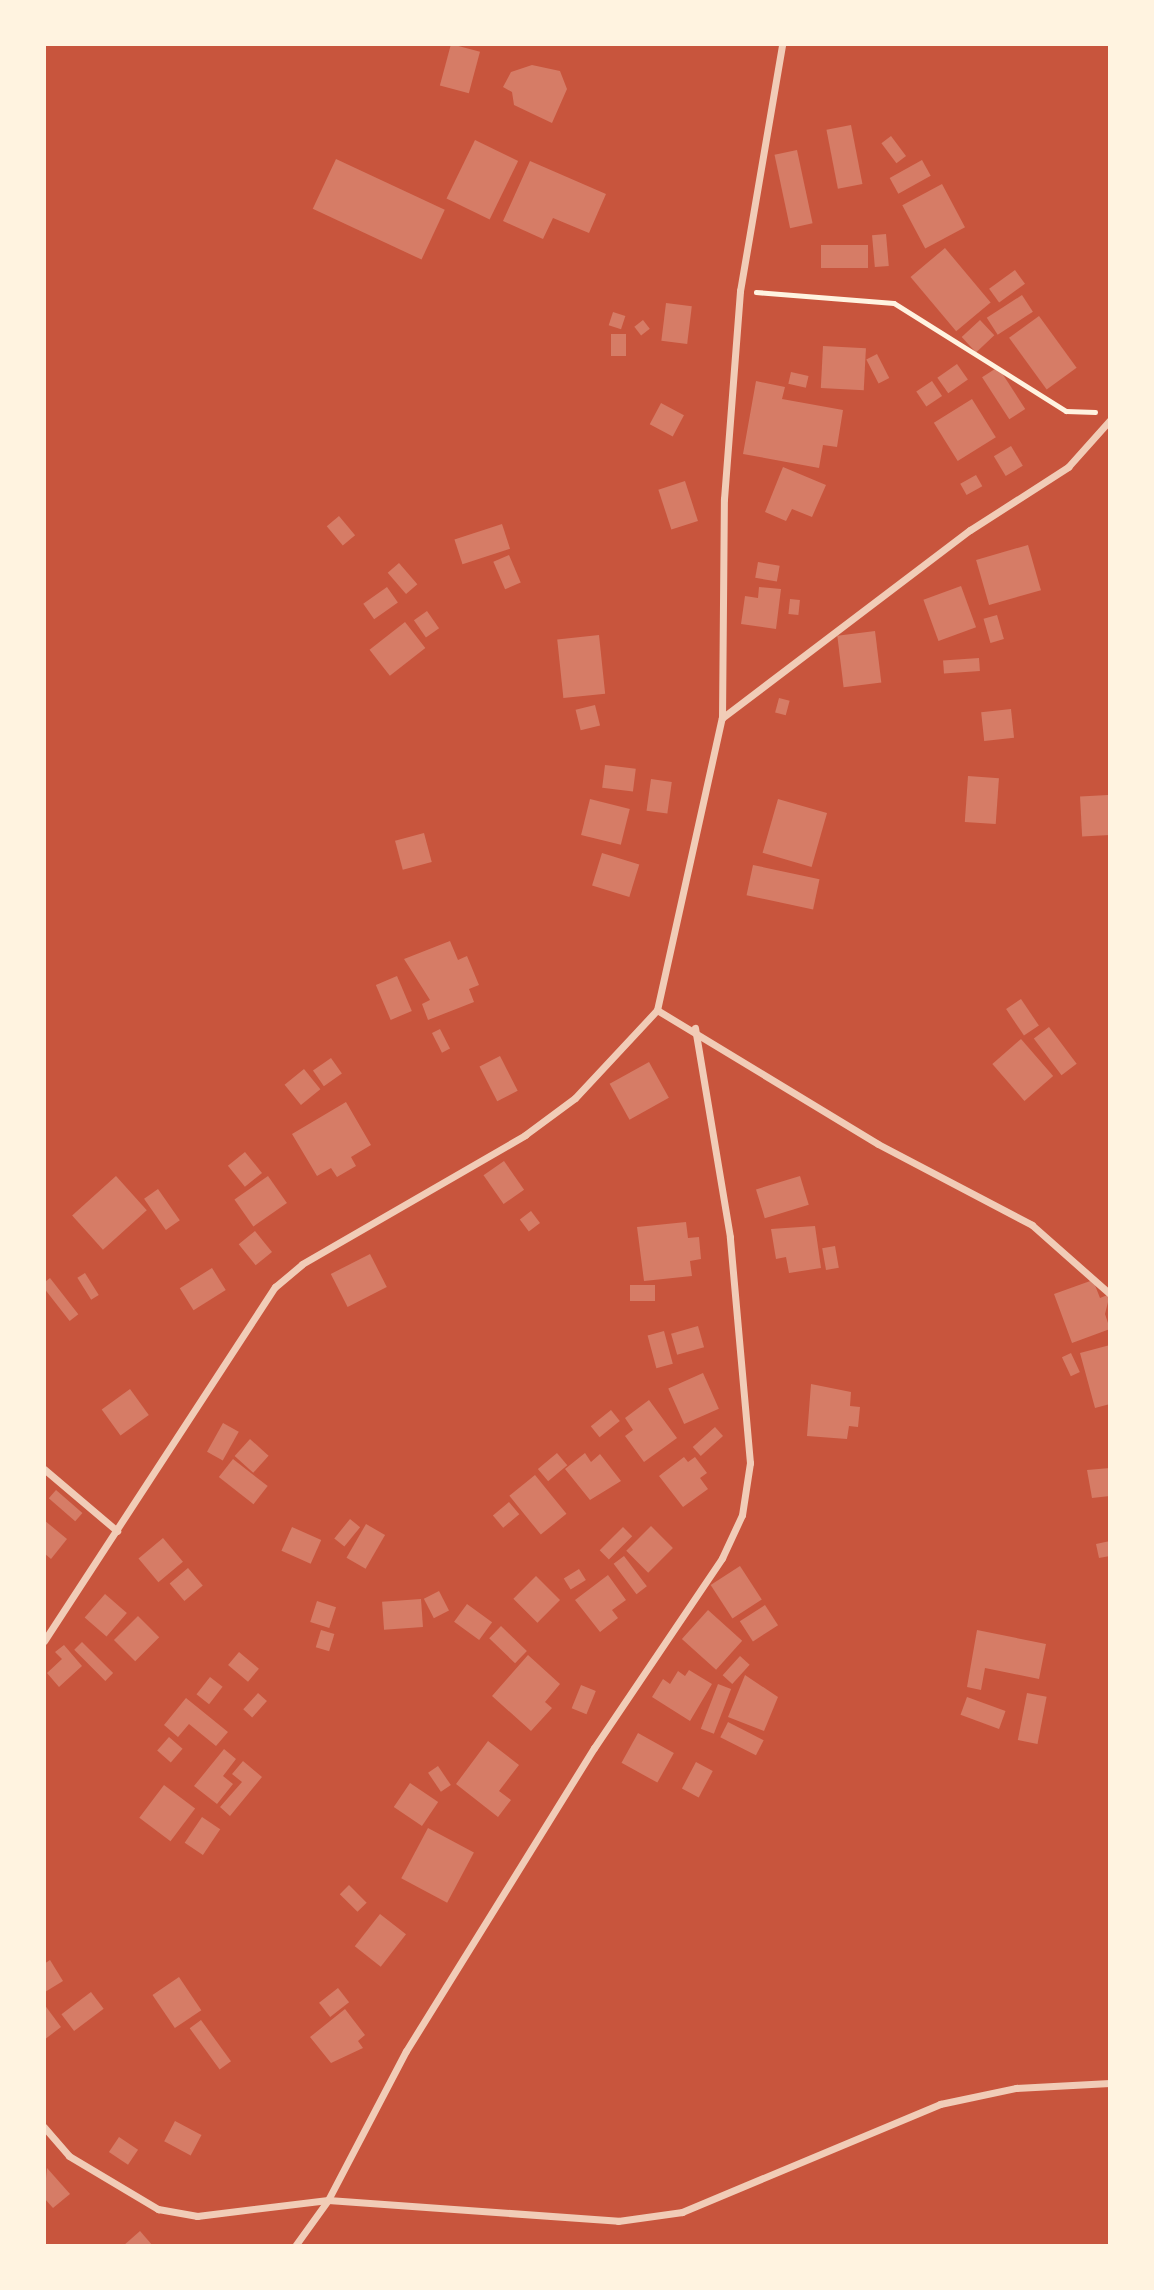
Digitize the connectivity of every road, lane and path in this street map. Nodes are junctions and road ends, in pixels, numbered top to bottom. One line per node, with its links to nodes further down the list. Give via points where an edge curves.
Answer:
1 (782, 44): 2 (street)
2 (740, 291): 3 (path, via 894,303 1066,411); 5 (street, via 724,499)
3 (1110, 412)
4 (1110, 420): 5 (street, via 1068,467 970,530)
5 (722, 718): 6 (street)
6 (657, 1010): 7 (street); 10 (street, via 575,1098 535,1127 302,1264 275,1287)
7 (695, 1028): 8 (street, via 878,1144 1032,1225); 14 (street, via 730,1237 750,1463 742,1515 722,1558 594,1748 406,2051)
8 (1110, 1294)
9 (44, 1469): 10 (street)
10 (117, 1531): 11 (street)
11 (44, 1641)
12 (1110, 2084): 14 (street, via 1016,2088 940,2104 682,2212 618,2221)
13 (44, 2127): 14 (street, via 69,2156 158,2209 197,2216)
14 (328, 2200): 15 (street)
15 (295, 2246)

